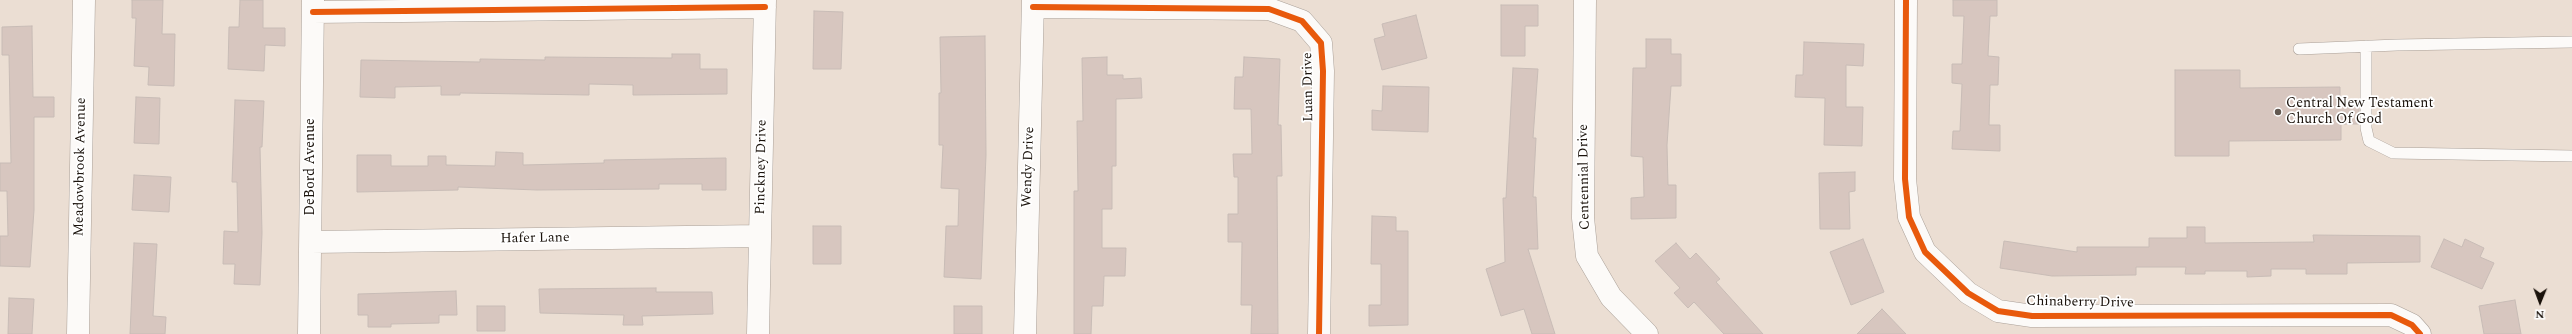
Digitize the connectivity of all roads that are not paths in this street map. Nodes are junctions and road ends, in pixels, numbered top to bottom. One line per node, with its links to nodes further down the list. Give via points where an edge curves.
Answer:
1 (84, 0): 13 (street, Meadowbrook Avenue)
2 (1585, 0): 18 (street, Centennial Drive, via 1583,218 1587,256 1610,296)
3 (1906, 0): 19 (street, Chinaberry Drive, via 1905,179 1909,217 1925,252 1968,293 1998,310 2032,316 2391,315 2412,325)
4 (1033, 3): 16 (street, Wendy Drive); 17 (street, Luan Drive, via 1269,9 1302,21 1321,43 1323,71)
5 (765, 4): 6 (street); 11 (street, Pinckney Drive)
6 (313, 6): 12 (street, DeBord Avenue)
7 (2572, 42): 8 (lane)
8 (2366, 46): 9 (lane); 10 (lane, via 2366,128 2369,141 2393,153)
9 (2300, 49)
10 (2572, 156)
11 (760, 236): 12 (street, Hafer Lane); 15 (street, Pinckney Drive)
12 (311, 242): 14 (street, DeBord Avenue)
13 (78, 334)
14 (309, 334)
15 (758, 334)
16 (1025, 334)
17 (1319, 334)
18 (1647, 334)
19 (2420, 334)

